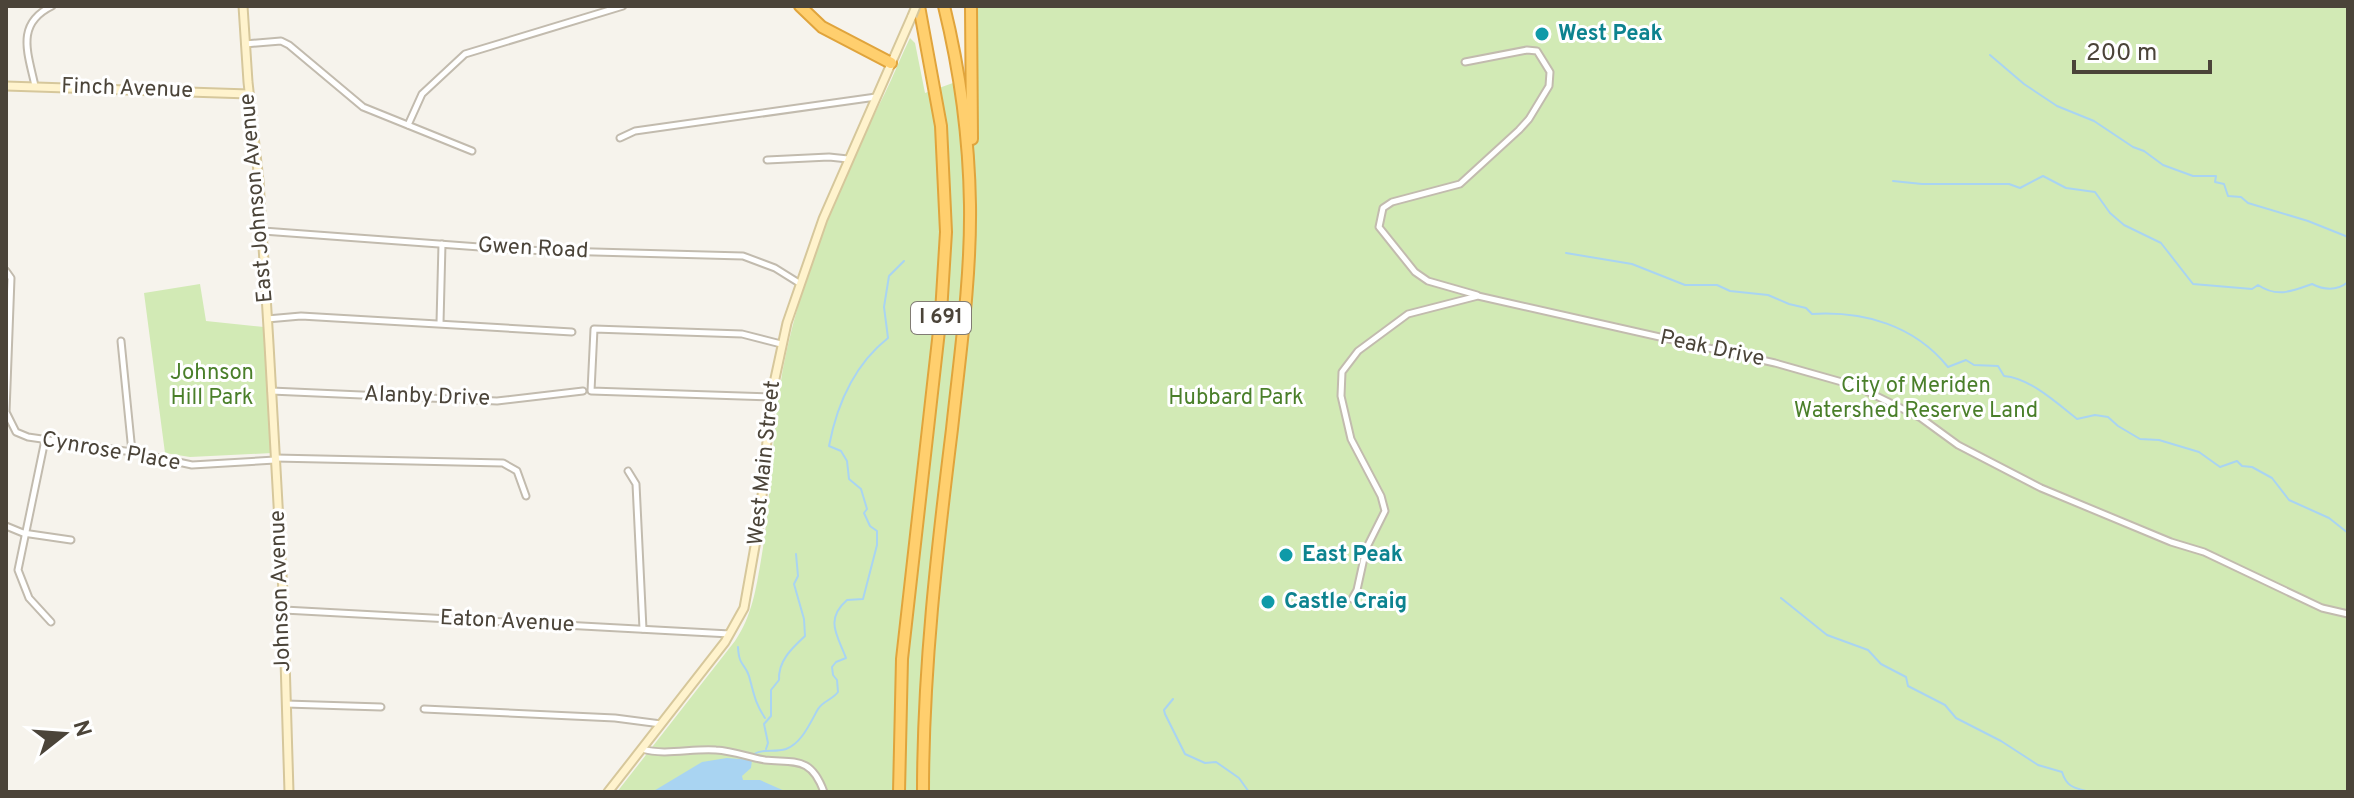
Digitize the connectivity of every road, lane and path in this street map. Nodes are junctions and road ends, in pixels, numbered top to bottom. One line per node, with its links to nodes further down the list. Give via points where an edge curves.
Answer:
1 (52, 6): 14 (street, via 37,13 26,33)
2 (243, 6): 10 (street, East Johnson Avenue)
3 (623, 6): 17 (street, via 465,54 422,94)
4 (800, 6): 9 (highway, via 816,23)
5 (807, 6): 9 (highway)
6 (944, 6): 22 (highway, I 691, via 961,96)
7 (971, 6): 22 (highway)
8 (915, 9): 12 (street, West Main Street); 58 (highway, I 691, via 928,46 944,155 945,262 902,659)
9 (851, 41): 12 (highway)
10 (245, 44): 15 (street, East Johnson Avenue); 17 (street, via 281,41 363,107)
11 (1465, 62): 27 (street, via 1537,51 1550,72 1549,86 1529,119 1460,184 1392,202 1383,208 1379,227 1415,272)
12 (891, 63): 16 (street, West Main Street)
13 (6, 86): 14 (street, Finch Avenue)
14 (35, 86): 15 (street, Finch Avenue)
15 (249, 94): 23 (street, East Johnson Avenue)
16 (876, 97): 18 (street, via 635,131); 20 (street, West Main Street)
17 (408, 125): 19 (street)
18 (620, 138)
19 (472, 151)
20 (848, 159): 21 (street); 26 (street, West Main Street)
21 (767, 160)
22 (970, 192): 59 (highway, I 691, via 967,296 928,650)
23 (262, 231): 24 (street, Gwen Road); 28 (street, East Johnson Avenue)
24 (442, 244): 26 (street, Gwen Road, via 743,256); 29 (street)
25 (6, 271): 36 (street, Cynrose Place, via 11,278 6,412 16,432)
26 (799, 283): 32 (street, West Main Street)
27 (1478, 296): 44 (street, Peak Drive, via 1408,314 1358,351 1342,372 1341,396 1351,439 1385,511 1366,549); 46 (street, Peak Drive, via 1762,359 1856,386 2041,488 2204,552 2322,608)
28 (267, 319): 29 (street); 33 (street, East Johnson Avenue)
29 (440, 323): 30 (street)
30 (572, 332)
31 (121, 341): 37 (street)
32 (781, 344): 35 (street, West Main Street); 35 (street, via 742,334 594,329 591,391)
33 (271, 391): 34 (street, Alanby Drive, via 497,401); 38 (street, Johnson Avenue)
34 (583, 391)
35 (771, 397): 49 (street, West Main Street, via 755,553 744,608)
36 (45, 440): 37 (street, Cynrose Place); 42 (street)
37 (132, 452): 38 (street, Cynrose Place, via 192,465)
38 (275, 459): 40 (street, Cynrose Place, via 503,463 517,471); 45 (street, Johnson Avenue)
39 (628, 471): 48 (street, via 636,484)
40 (526, 496)
41 (6, 526): 42 (street)
42 (23, 533): 43 (street); 47 (street, via 21,585)
43 (71, 540)
44 (1352, 599)
45 (284, 610): 48 (street, Eaton Avenue); 50 (street, Johnson Avenue)
46 (2348, 614)
47 (51, 622)
48 (643, 629): 49 (street, Eaton Avenue)
49 (731, 634): 53 (street, West Main Street)
50 (286, 704): 51 (street); 55 (street, Johnson Avenue)
51 (381, 707)
52 (424, 709): 53 (street)
53 (661, 724): 54 (street, West Main Street)
54 (642, 749): 56 (street, West Main Street); 57 (street, via 716,750 796,761)
55 (289, 792)
56 (608, 792)
57 (824, 792)
58 (899, 792)
59 (923, 792)

